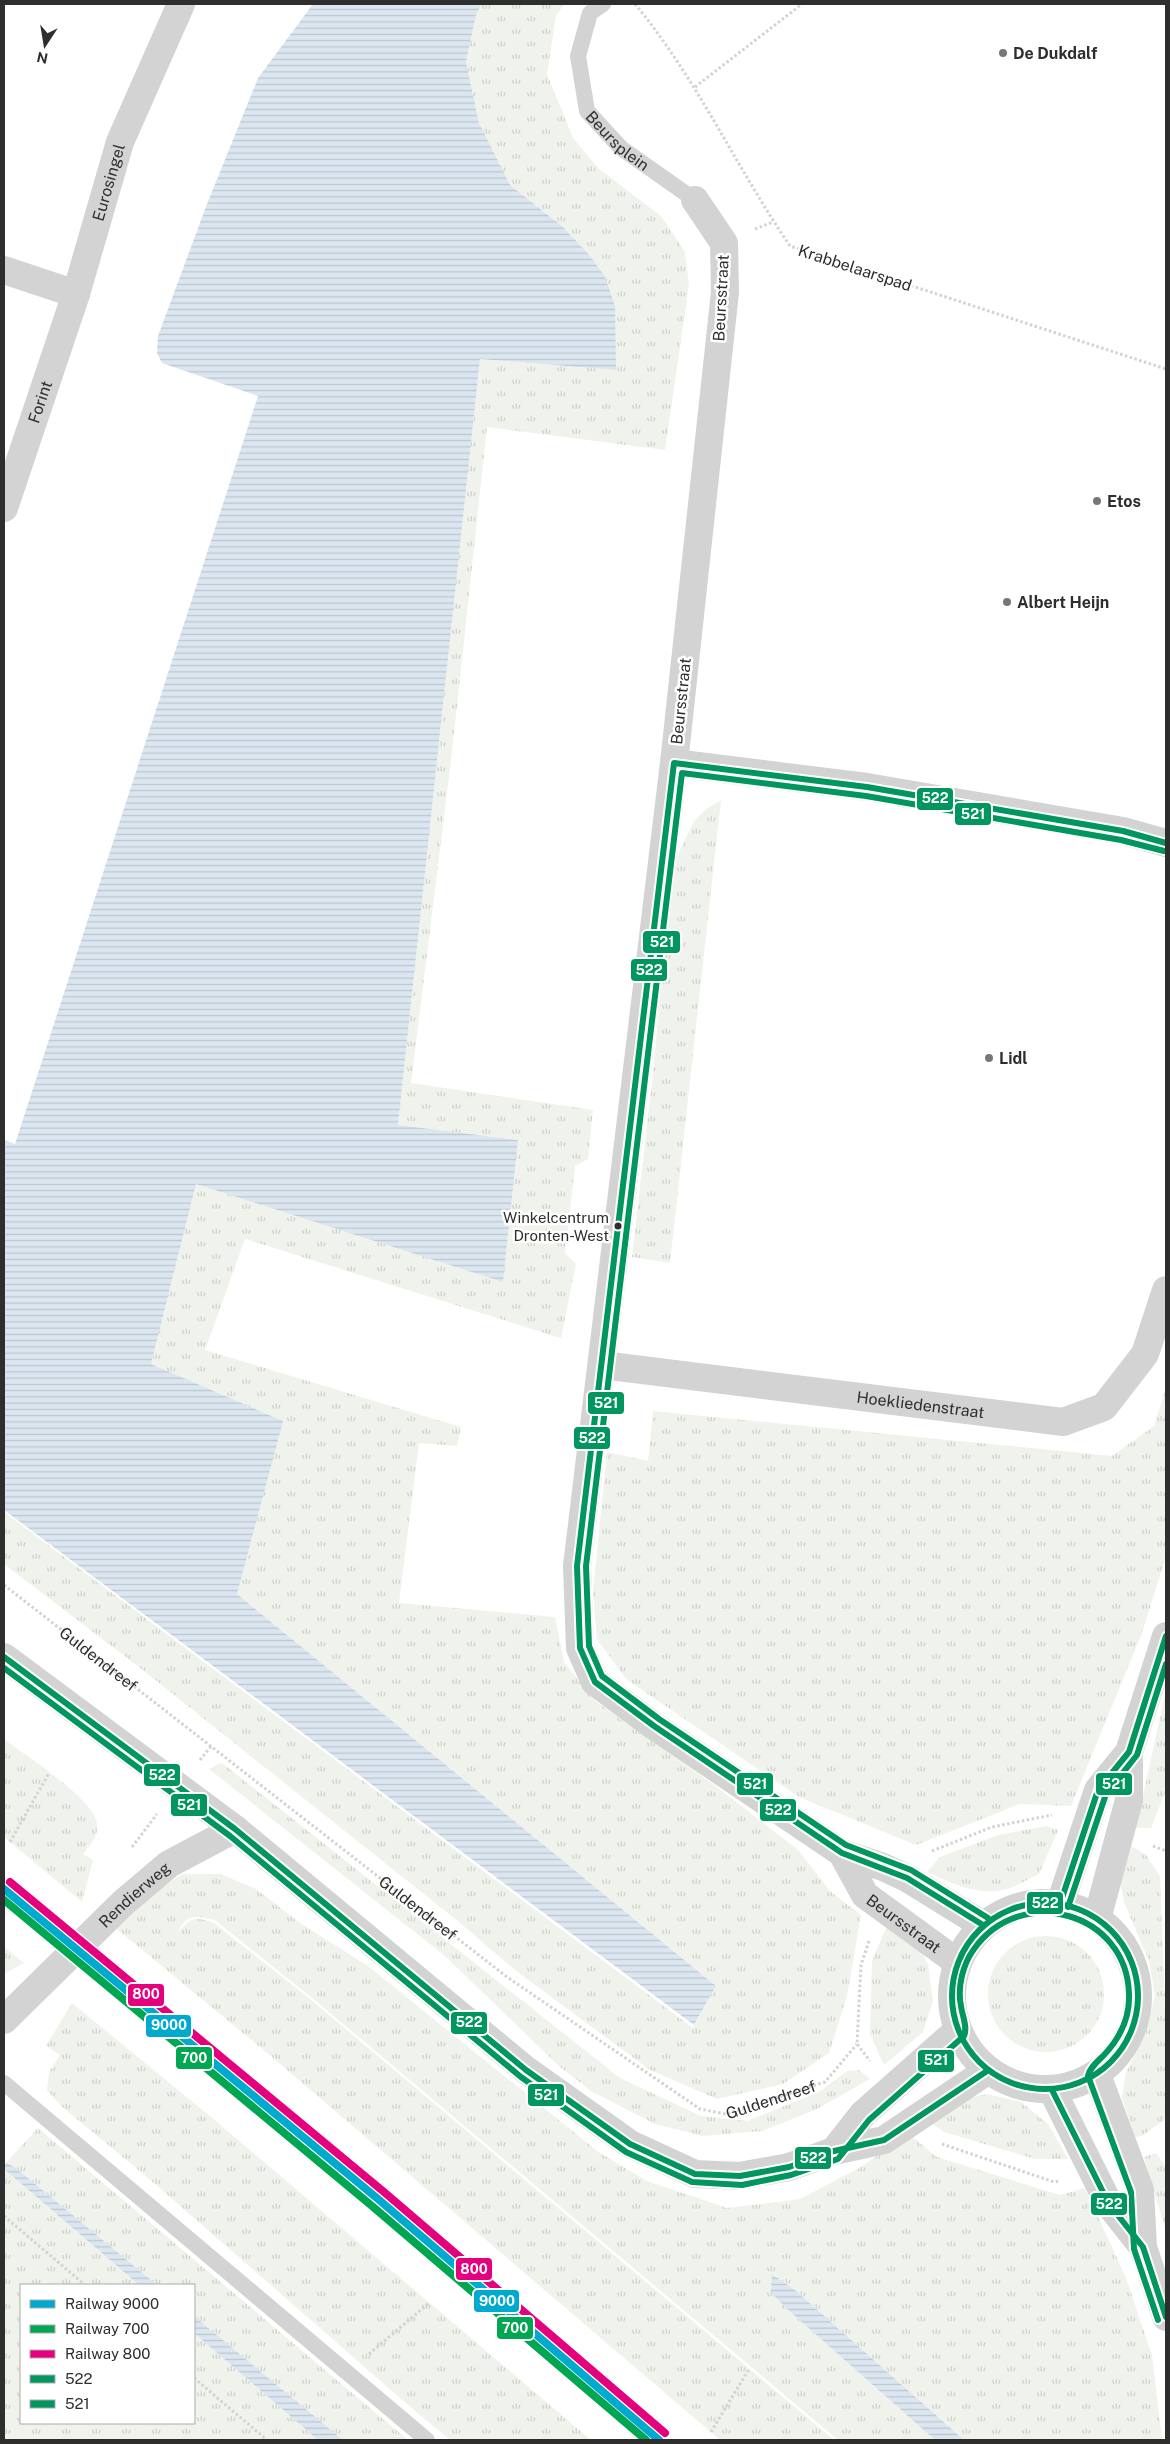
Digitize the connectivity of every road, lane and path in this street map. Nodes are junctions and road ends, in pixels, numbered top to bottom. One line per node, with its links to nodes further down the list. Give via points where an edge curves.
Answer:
1 (180, 4): 8 (street, Eurosingel, via 120,142)
2 (603, 4): 6 (lane, Beursplein, via 590,14 578,56 587,111 621,148)
3 (635, 4): 5 (path, Krabbelaarspad)
4 (802, 4): 5 (path)
5 (695, 87): 9 (path, Krabbelaarspad, via 790,246)
6 (695, 200): 11 (street, Beursstraat, via 724,243 725,292)
7 (4, 270): 8 (street)
8 (76, 294): 10 (street, Forint)
9 (1166, 369)
10 (4, 508)
11 (674, 764): 12 (street, via 867,787 1123,831); 14 (street, Beursstraat)
12 (1166, 843)
13 (1166, 1290): 14 (street, Hoekliedenstraat, via 1145,1354 1104,1407 1063,1422)
14 (602, 1365): 24 (street, Beursstraat, via 577,1566 580,1648 595,1682 654,1726)
15 (4, 1585): 18 (path, Guldendreef)
16 (1166, 1636): 19 (street)
17 (4, 1658): 21 (street)
18 (212, 1746): 21 (path); 35 (path, Guldendreef, via 507,1977 700,2109 726,2114 826,2082 856,2044)
19 (1129, 1752): 26 (street, via 1098,1790); 27 (street, via 1129,1800)
20 (49, 1774): 23 (path)
21 (179, 1787): 22 (street); 25 (path, via 136,1839 122,1867)
22 (235, 1829): 25 (street, Rendierweg, via 169,1864); 38 (street, via 526,2070 630,2144 695,2174 740,2176 789,2167)
23 (10, 1842)
24 (842, 1853): 28 (street, Beursstraat, via 907,1878); 29 (street, Beursstraat, via 865,1895)
25 (123, 1903): 30 (street, Rendierweg)
26 (1060, 1904): 27 (street, via 1080,1909); 28 (street, via 1032,1903 1006,1911)
27 (1098, 1919): 33 (street, via 1120,1940 1127,1953 1134,1967 1138,1997 1133,2027 1119,2054)
28 (983, 1925): 29 (street)
29 (957, 1962): 31 (street, via 951,1996)
30 (4, 2020)
31 (957, 2031): 32 (street, via 970,2053); 35 (street)
32 (987, 2070): 36 (street, via 1018,2086); 37 (street)
33 (1097, 2074): 36 (street, via 1076,2085); 41 (street, via 1140,2190)
34 (4, 2083): 50 (lane)
35 (891, 2087): 38 (street, via 863,2114)
36 (1052, 2090): 39 (street)
37 (916, 2118): 38 (street, via 884,2140); 39 (path, via 936,2142 1054,2182)
38 (834, 2151)
39 (1093, 2173): 41 (street, via 1109,2204)
40 (4, 2216): 42 (path)
41 (1143, 2247): 44 (street)
42 (84, 2284)
43 (429, 2303): 45 (path)
44 (1166, 2317)
45 (366, 2357)
46 (749, 2369): 48 (path)
47 (195, 2379): 49 (path)
48 (711, 2432)
49 (266, 2440)
50 (427, 2440)

